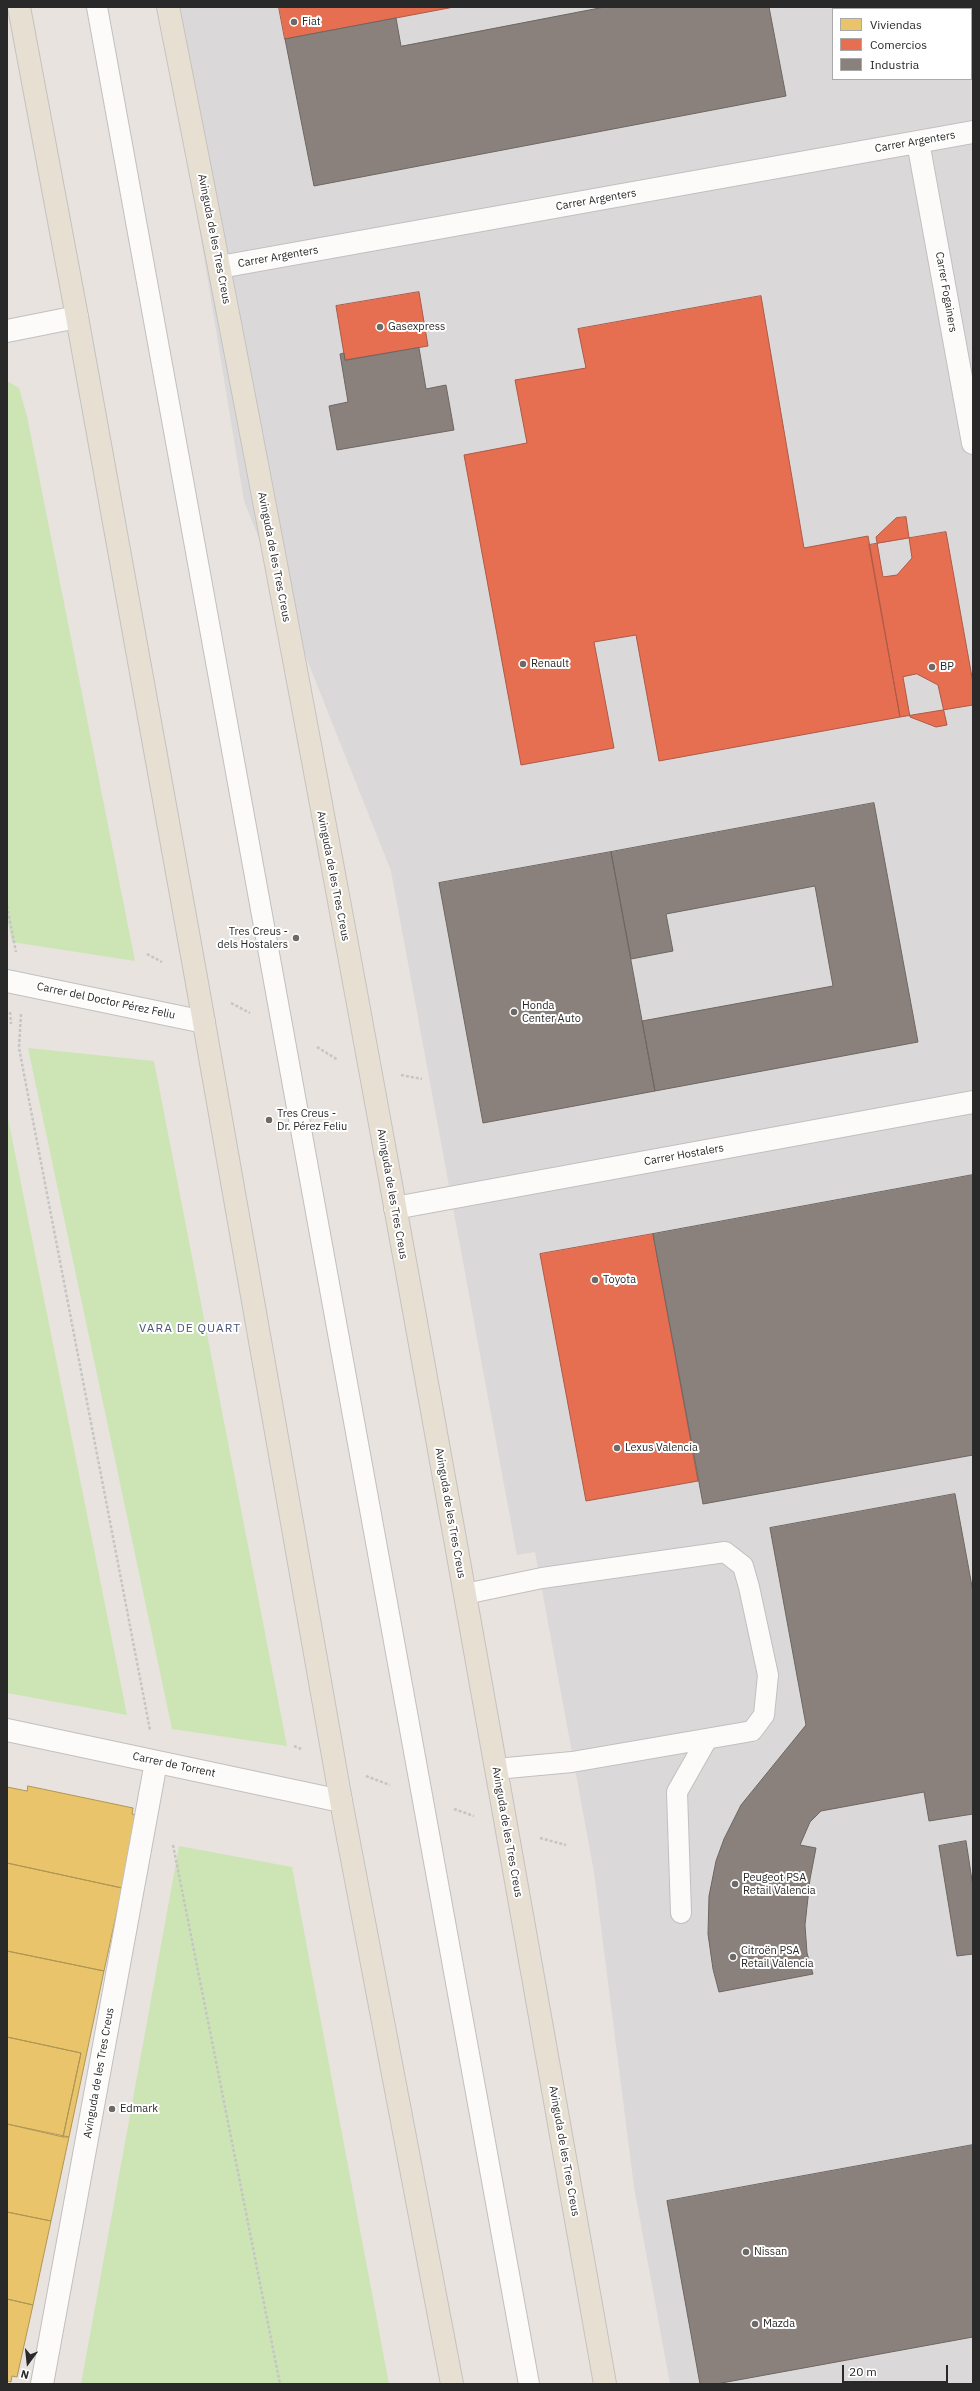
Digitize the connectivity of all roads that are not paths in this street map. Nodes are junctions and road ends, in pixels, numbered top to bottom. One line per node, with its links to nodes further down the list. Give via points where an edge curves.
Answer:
1 (19, 7): 7 (main road)
2 (97, 7): 23 (lane)
3 (168, 7): 6 (main road, Avinguda de les Tres Creus)
4 (973, 132): 5 (street, Carrer Argenters)
5 (918, 142): 6 (street, Carrer Argenters); 9 (street, Carrer Fogainers)
6 (220, 268): 13 (main road, Avinguda de les Tres Creus)
7 (77, 317): 8 (street); 11 (main road)
8 (7, 331)
9 (973, 443)
10 (15, 983): 11 (street, Carrer del Doctor Pérez Feliu)
11 (204, 1022): 19 (main road)
12 (973, 1102): 13 (street, Carrer Hostalers)
13 (395, 1208): 14 (main road, Avinguda de les Tres Creus)
14 (465, 1594): 16 (lane, via 542,1578 725,1552 743,1566 768,1675 764,1715 752,1731); 18 (main road, Avinguda de les Tres Creus)
15 (7, 1730): 17 (street, Carrer de Torrent)
16 (707, 1738): 18 (lane, via 572,1762); 20 (lane, via 677,1792)
17 (156, 1762): 19 (street, Carrer de Torrent); 21 (street, Avinguda de les Tres Creus)
18 (496, 1769): 24 (main road, Avinguda de les Tres Creus)
19 (340, 1800): 22 (main road)
20 (681, 1913)
21 (42, 2384)
22 (452, 2384)
23 (529, 2384)
24 (605, 2384)

